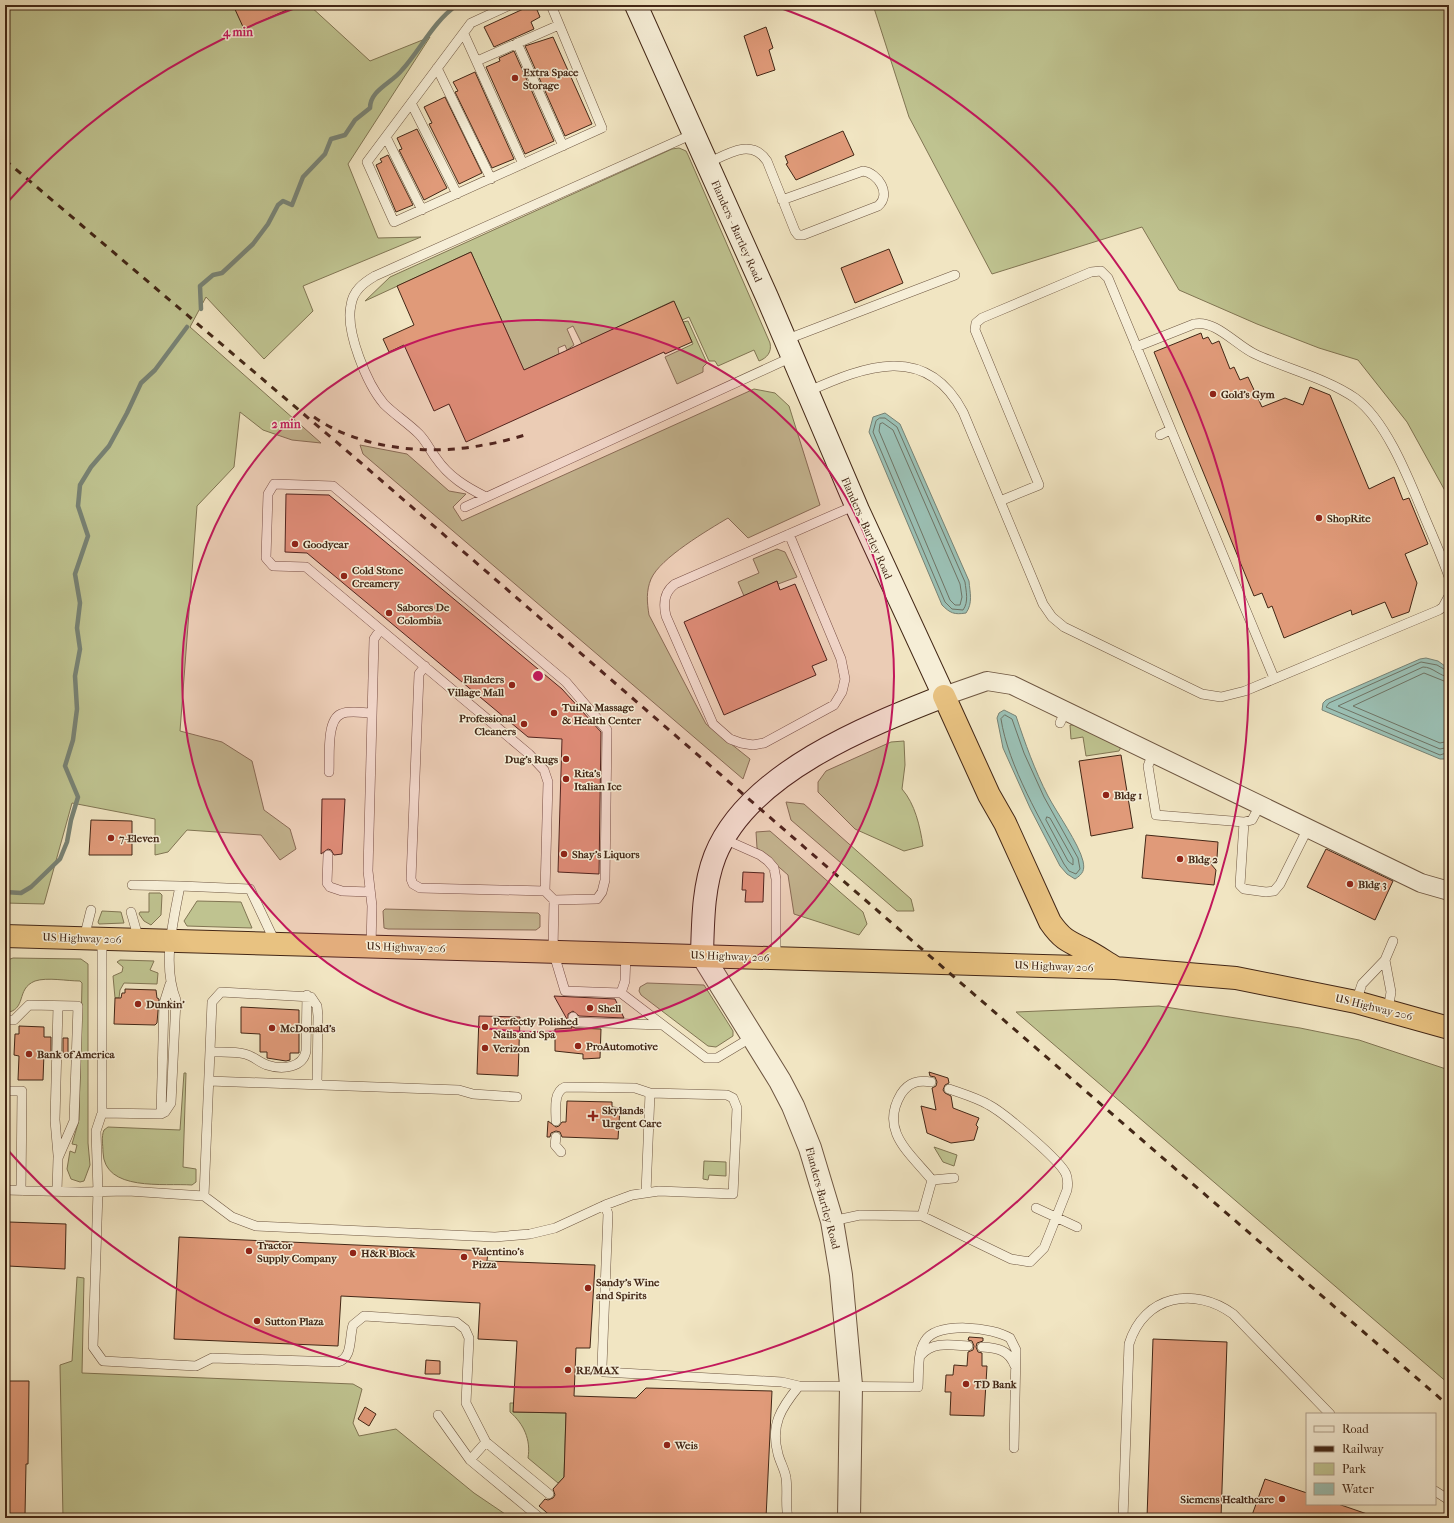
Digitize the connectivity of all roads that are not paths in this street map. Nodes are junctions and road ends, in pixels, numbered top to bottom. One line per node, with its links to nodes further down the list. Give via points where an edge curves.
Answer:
1 (510, 5): 5 (lane, via 471,23)
2 (551, 5): 4 (lane)
3 (636, 5): 10 (main road, Flanders - Bartley Road)
4 (559, 25): 6 (lane); 12 (lane, via 602,128)
5 (464, 34): 7 (lane); 8 (lane)
6 (517, 43): 7 (lane); 12 (lane)
7 (477, 61): 13 (lane)
8 (437, 68): 9 (lane); 15 (lane)
9 (411, 103): 11 (lane); 16 (lane)
10 (693, 134): 14 (main road, Flanders - Bartley Road); 25 (lane, via 375,276 363,283 355,293 350,316 358,351 373,386 384,403 419,434 453,477)
11 (386, 137): 18 (lane); 18 (lane, via 367,162 394,222)
12 (563, 146): 13 (lane)
13 (523, 164): 15 (lane)
14 (706, 164): 17 (lane, via 740,149 756,150 767,161); 21 (main road, Flanders - Bartley Road)
15 (491, 179): 16 (lane)
16 (457, 194): 18 (lane)
17 (782, 200): 17 (lane, via 796,233 803,235 878,206 884,196 883,188 875,176 863,171)
18 (422, 210)
19 (955, 275): 21 (lane)
20 (1136, 347): 23 (lane); 26 (lane, via 1108,278 1101,271 1091,272 978,320 975,330 1039,485); 30 (lane, via 1194,324 1203,323 1228,335 1254,354 1338,389 1359,401 1386,434)
21 (789, 348): 22 (main road, Flanders - Bartley Road); 25 (lane)
22 (807, 392): 26 (lane, via 877,366 904,365 933,377 947,388 959,404); 27 (main road, Flanders - Bartley Road)
23 (1170, 430): 24 (lane); 34 (lane)
24 (1160, 435)
25 (486, 497): 28 (lane)
26 (1000, 501): 34 (lane, via 1043,604 1060,625 1208,695 1235,694)
27 (856, 505): 29 (lane); 35 (main road, Flanders - Bartley Road)
28 (465, 507)
29 (789, 534): 29 (lane, via 675,584 667,591 665,597 666,616 713,724 730,739 741,743 764,743 801,724 834,705 844,686 841,659)
30 (1449, 577)
31 (1449, 596): 34 (lane, via 1444,607 1439,610)
32 (380, 630): 33 (lane); 36 (lane, via 374,639); 49 (lane, via 306,567 273,566 266,558 268,494 274,484 333,486 566,682 606,730 602,892 594,900)
33 (424, 666): 46 (lane, via 523,749 546,774 548,782); 46 (lane, via 419,674 411,878 413,884 420,888)
34 (1274, 678)
35 (944, 696): 37 (street, via 981,682 994,681 1019,688 1063,717); 42 (main road, via 841,741 799,764 757,798); 64 (highway, via 1050,922 1069,943)
36 (372, 713): 38 (lane, via 342,713 334,719 331,729); 48 (lane, via 368,870)
37 (1154, 753): 39 (street); 40 (lane, via 1148,766 1156,815)
38 (330, 772)
39 (1260, 805): 40 (lane, via 1252,820); 41 (street)
40 (1244, 822): 41 (lane, via 1240,885 1246,890 1266,892 1274,891 1280,884)
41 (1308, 828): 47 (street, via 1421,883)
42 (724, 839): 61 (main road, via 715,856 707,886); 62 (lane, via 760,855 774,868)
43 (328, 855): 48 (lane, via 327,883 330,887 342,891)
44 (132, 885): 45 (lane)
45 (180, 886): 55 (lane); 57 (lane, via 250,889)
46 (545, 891): 49 (lane)
47 (1449, 891)
48 (370, 892): 58 (lane)
49 (554, 900): 59 (lane)
50 (91, 910): 53 (lane)
51 (131, 912): 54 (lane)
52 (5, 936): 53 (highway, US Highway 206)
53 (93, 939): 54 (highway, US Highway 206); 83 (lane)
54 (139, 940): 55 (highway, US Highway 206)
55 (170, 941): 57 (highway, US Highway 206); 83 (lane, via 170,984 176,1000 173,1096 168,1108 161,1114)
56 (1393, 941): 63 (lane)
57 (276, 944): 58 (highway, US Highway 206)
58 (371, 946): 59 (highway, US Highway 206)
59 (553, 951): 60 (highway, US Highway 206); 65 (lane, via 564,994)
60 (626, 953): 61 (highway, US Highway 206); 65 (lane, via 625,981)
61 (702, 955): 62 (highway, US Highway 206); 74 (main road, Flanders-Bartley Road)
62 (776, 957): 64 (highway, US Highway 206)
63 (1385, 960): 67 (lane, via 1362,984); 69 (lane, via 1392,992)
64 (1115, 968): 67 (highway, US Highway 206, via 1236,978)
65 (621, 993): 72 (lane)
66 (307, 995): 75 (lane, via 221,992 212,1002); 75 (lane, via 306,1051 305,1057 299,1063 287,1067 268,1065 242,1053); 78 (lane, via 314,1001 318,1016)
67 (1356, 1002): 69 (highway, US Highway 206)
68 (58, 1006): 71 (lane, via 30,1005 14,1020); 87 (lane); 87 (lane, via 78,1006 74,1121)
69 (1388, 1010): 73 (highway, US Highway 206)
70 (573, 1017): 72 (lane, via 575,1022)
71 (5, 1020)
72 (661, 1025): 74 (lane, via 710,1059 723,1055)
73 (1449, 1028)
74 (752, 1037): 100 (main road, Flanders-Bartley Road, via 793,1106 810,1148)
75 (210, 1052): 76 (lane)
76 (209, 1081): 78 (lane); 95 (lane)
77 (931, 1082): 89 (lane, via 914,1082 904,1090 897,1104 893,1125 896,1136)
78 (317, 1084): 82 (lane, via 459,1090 473,1094)
79 (950, 1089): 99 (lane, via 999,1111 1063,1169 1068,1182 1067,1190)
80 (5, 1091): 91 (lane, via 22,1091)
81 (650, 1093): 84 (lane, via 635,1088 565,1087 557,1095); 94 (lane); 94 (lane, via 727,1095 733,1098 737,1108 733,1194 659,1191)
82 (517, 1097)
83 (102, 1113): 93 (lane, via 96,1131)
84 (556, 1121)
85 (556, 1137): 86 (lane, via 555,1146)
86 (561, 1152)
87 (58, 1158): 92 (lane)
88 (954, 1178): 89 (lane)
89 (932, 1180): 98 (lane)
90 (5, 1190): 91 (lane)
91 (21, 1190): 92 (lane)
92 (57, 1191): 93 (lane)
93 (98, 1191): 95 (lane, via 128,1190); 110 (lane, via 93,1347 103,1361 196,1366 212,1358 338,1362 347,1355 353,1325 364,1316 452,1320 462,1326 468,1334 466,1404)
94 (646, 1193): 96 (lane, via 627,1196)
95 (204, 1196): 96 (lane, via 232,1217 256,1226 495,1237 530,1234 556,1228)
96 (605, 1205): 107 (lane, via 608,1214 602,1366 604,1372 782,1382)
97 (1036, 1208): 99 (lane)
98 (922, 1216): 99 (lane, via 1011,1259 1030,1262 1044,1248); 100 (lane, via 860,1215)
99 (1056, 1217): 101 (lane)
100 (832, 1221): 106 (main road, Flanders-Bartley Road, via 842,1283)
101 (1077, 1227)
102 (968, 1346): 104 (lane, via 935,1345)
103 (982, 1347): 105 (lane, via 997,1348 1006,1353 1014,1364)
104 (921, 1355): 105 (lane, via 924,1342 936,1332 951,1328 996,1331 1014,1343); 106 (lane, via 918,1387)
105 (1016, 1374): 111 (lane)
106 (851, 1385): 107 (lane); 118 (main road, Flanders-Bartley Road)
107 (799, 1386): 117 (lane, via 783,1406 776,1431 776,1448 786,1475)
108 (1329, 1413): 119 (lane, via 1233,1314 1217,1304 1202,1299 1186,1298 1158,1307 1146,1314 1138,1324 1129,1344)
109 (438, 1415): 112 (lane)
110 (486, 1442): 112 (lane); 114 (lane)
111 (1014, 1448)
112 (470, 1460): 116 (lane)
113 (1436, 1492): 115 (lane)
114 (549, 1494)
115 (1449, 1500)
116 (540, 1518)
117 (788, 1518)
118 (849, 1518)
119 (1123, 1518)

